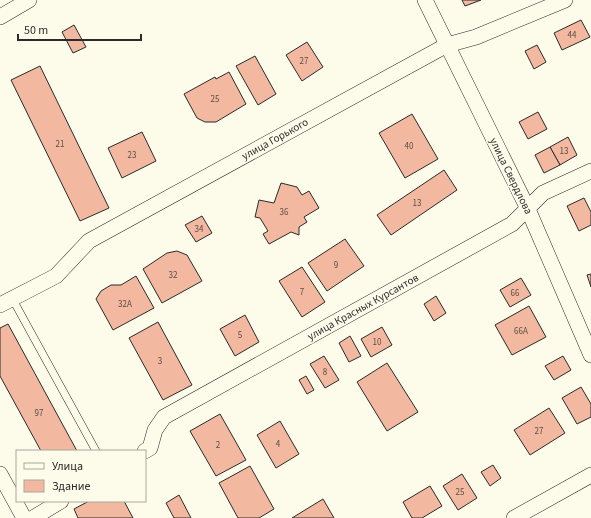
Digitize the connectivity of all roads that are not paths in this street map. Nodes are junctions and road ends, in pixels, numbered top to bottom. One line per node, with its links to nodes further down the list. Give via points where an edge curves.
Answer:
1 (29, 0): 4 (street)
2 (425, 0): 5 (street, улица Свердлова)
3 (565, 0): 5 (street, улица Горького, via 476,37)
4 (0, 17)
5 (447, 45): 7 (street, улица Свердлова); 8 (street, улица Горького, via 90,241 56,276)
6 (591, 171): 7 (street, улица Красных Курсантов, via 543,192)
7 (527, 207): 9 (street, улица Свердлова); 11 (street, улица Красных Курсантов, via 512,224 164,417 155,430 150,448)
8 (6, 302): 10 (lane)
9 (591, 355)
10 (95, 450)
11 (146, 450)
12 (0, 474): 15 (street)
13 (591, 475): 17 (street)
14 (59, 502): 16 (street)
15 (24, 518)
16 (32, 518)
17 (514, 518)

